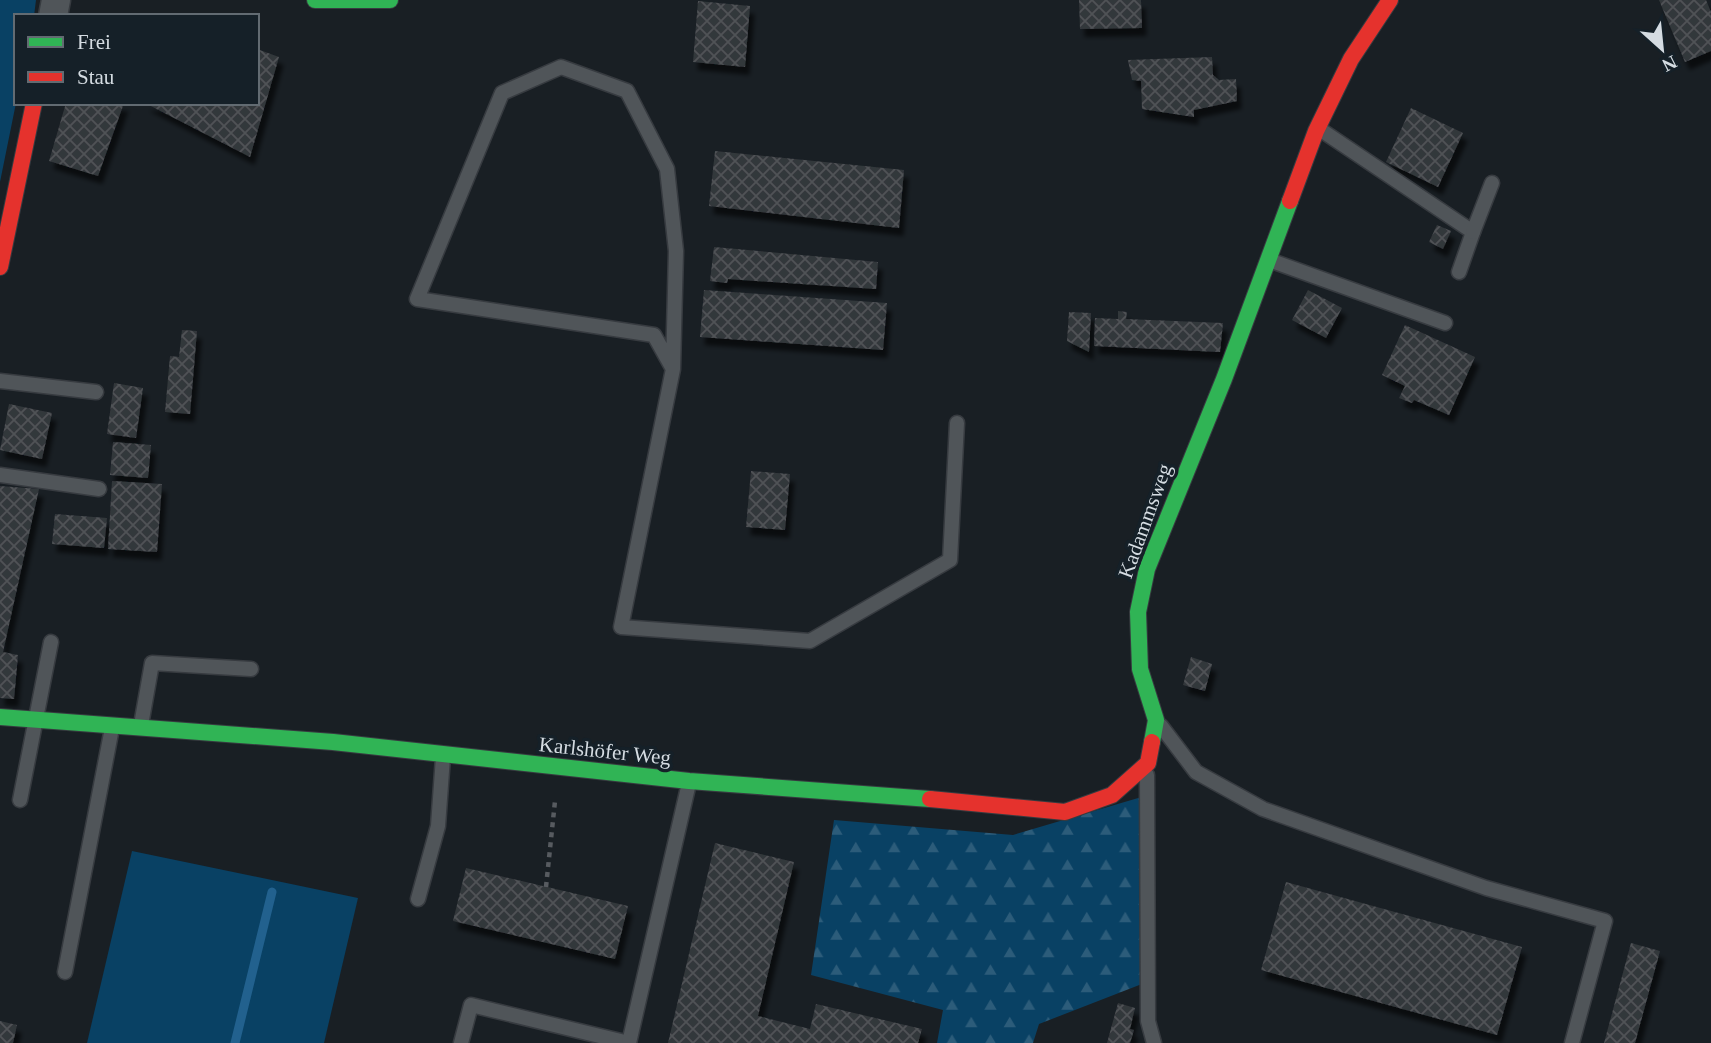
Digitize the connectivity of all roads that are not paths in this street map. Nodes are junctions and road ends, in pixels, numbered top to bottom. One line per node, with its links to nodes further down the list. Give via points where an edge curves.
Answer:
1 (315, 0): 2 (street)
2 (390, 0)
3 (1390, 0): 5 (street, Kadammsweg, via 1352,58)
4 (34, 105): 9 (street)
5 (1317, 128): 7 (lane); 8 (street, Kadammsweg)
6 (1492, 183): 7 (lane)
7 (1473, 232): 10 (lane)
8 (1268, 260): 11 (lane); 21 (street, Kadammsweg, via 1147,569 1138,612 1140,669)
9 (0, 267)
10 (1459, 272)
11 (1445, 323)
12 (673, 369): 12 (lane, via 654,335 417,299 502,93 561,67 627,91 667,169 676,251); 15 (lane, via 621,626 810,641 950,560)
13 (0, 381): 14 (lane)
14 (96, 392)
15 (957, 423)
16 (0, 475): 17 (lane)
17 (99, 489)
18 (51, 642): 22 (lane)
19 (251, 669): 24 (lane, via 152,663)
20 (0, 717): 22 (street, Karlshöfer Weg)
21 (1156, 720): 26 (street); 34 (lane, Kadammsweg, via 1196,772 1262,809 1486,888 1605,921)
22 (36, 721): 23 (street, Karlshöfer Weg); 28 (lane)
23 (112, 728): 24 (street, Karlshöfer Weg); 30 (lane)
24 (140, 730): 25 (street, Karlshöfer Weg)
25 (444, 754): 27 (street, Karlshöfer Weg); 29 (lane, via 438,826)
26 (1148, 763): 27 (street, Karlshöfer Weg, via 1112,794 1065,812); 33 (lane, via 1148,1021)
27 (689, 781): 32 (lane)
28 (20, 800)
29 (418, 899)
30 (65, 972)
31 (461, 1043): 32 (lane, via 471,1005)
32 (629, 1043)
33 (1154, 1043)
34 (1572, 1043)

